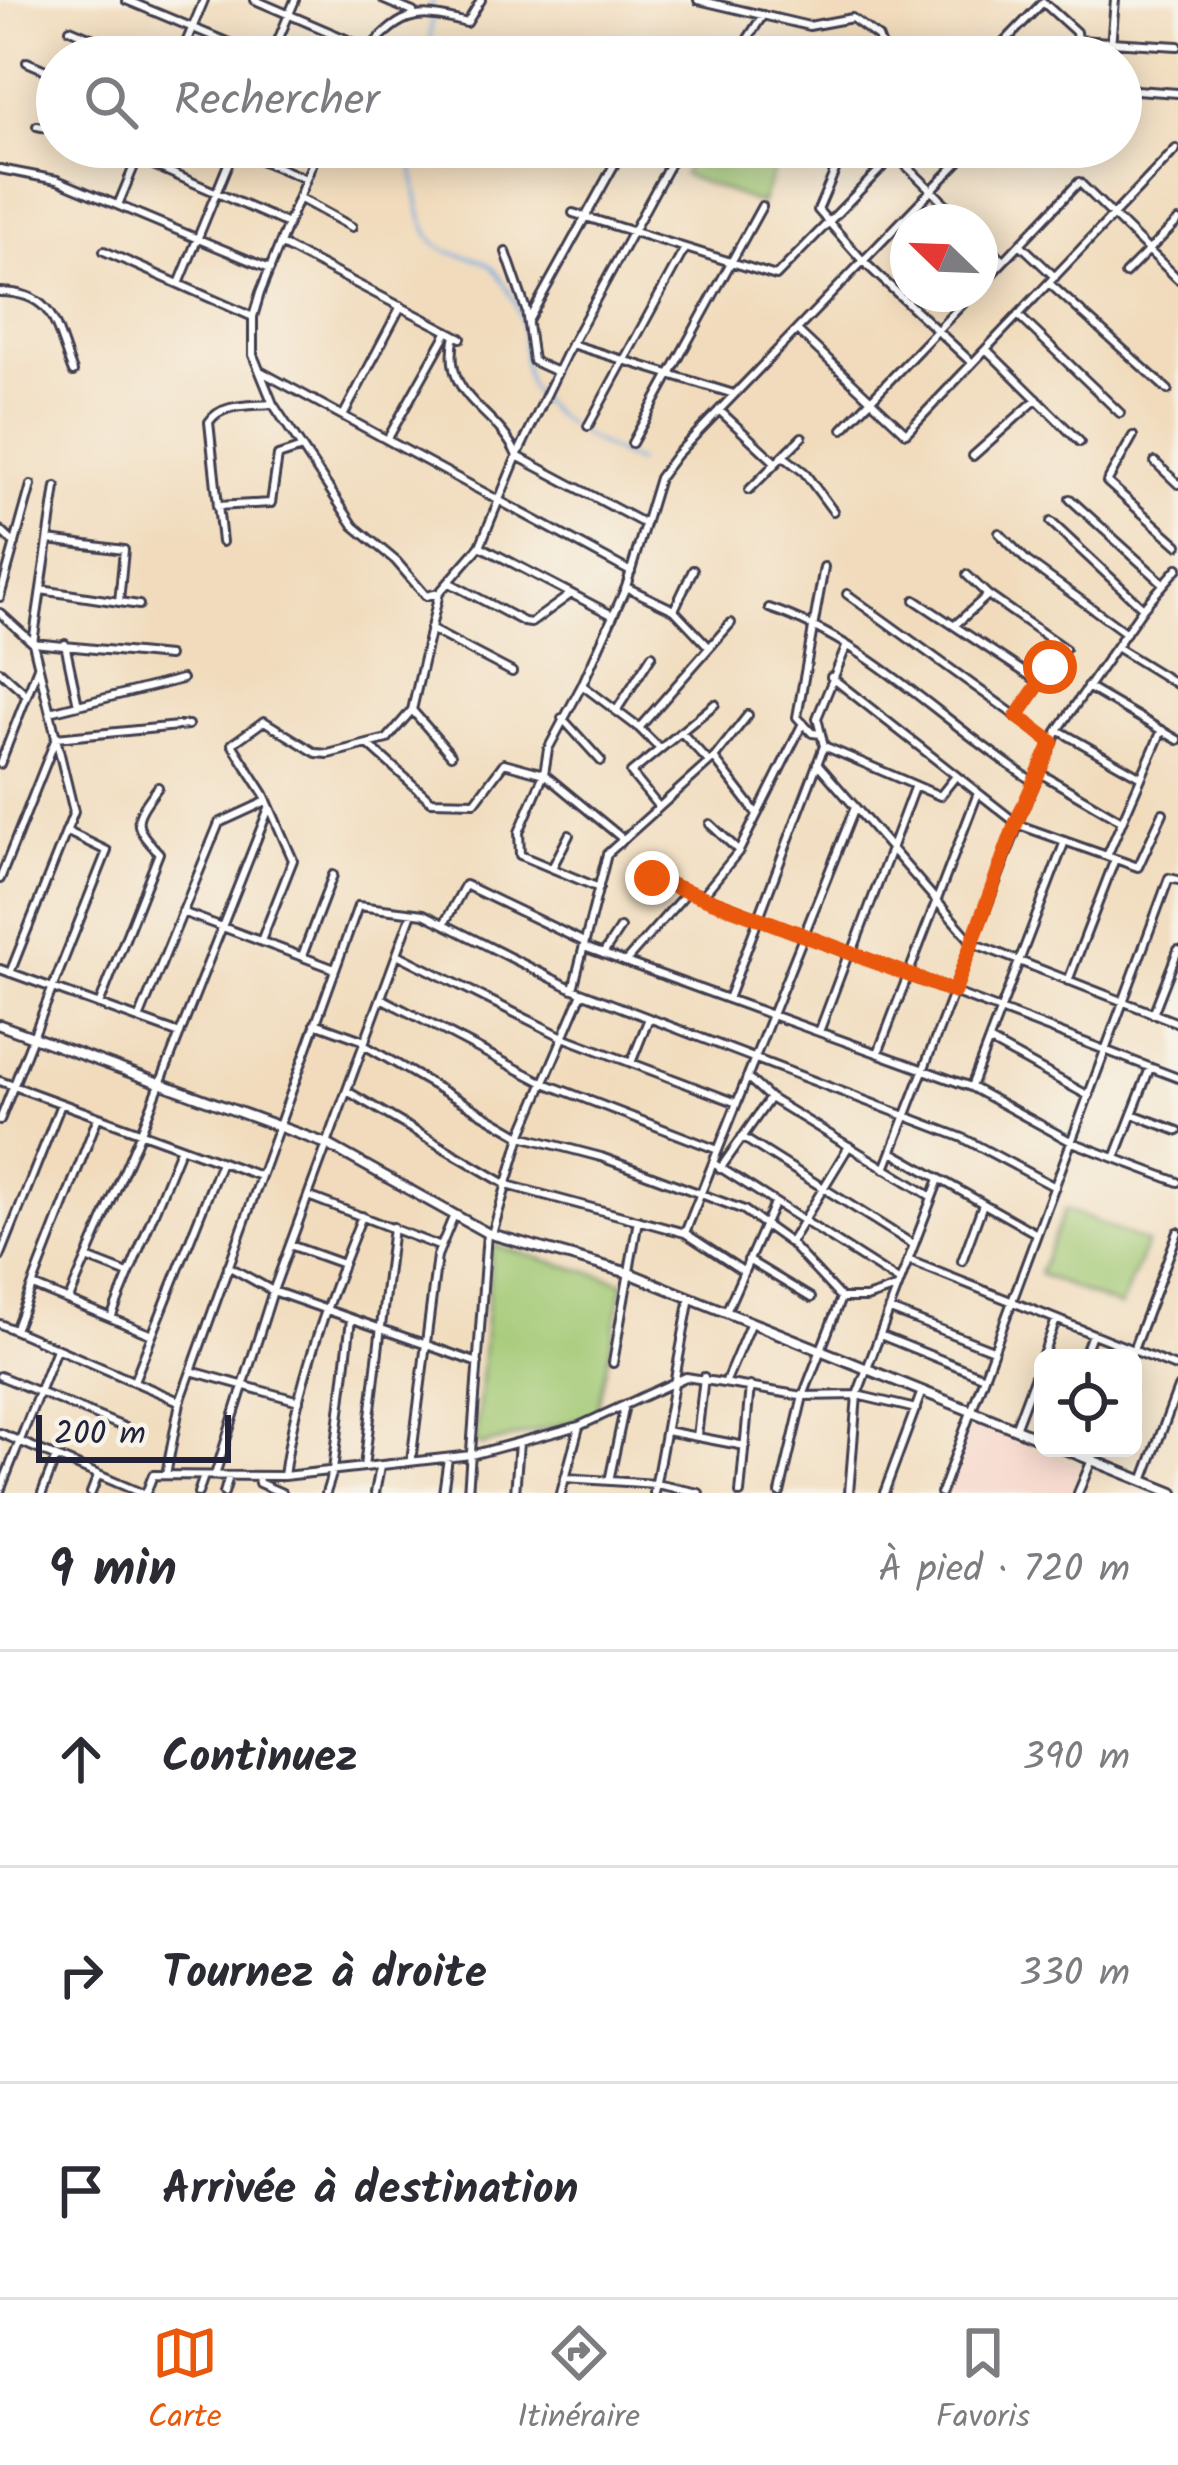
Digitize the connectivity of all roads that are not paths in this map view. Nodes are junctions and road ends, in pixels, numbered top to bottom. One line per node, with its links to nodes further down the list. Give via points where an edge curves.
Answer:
1 (126, 0): 15 (street)
2 (204, 0): 15 (street)
3 (255, 0): 13 (street)
4 (295, 0): 13 (street)
5 (384, 0): 11 (street)
6 (441, 0): 12 (street)
7 (481, 0): 12 (street, via 467,23)
8 (698, 0): 14 (street)
9 (1115, 0): 27 (street)
10 (1042, 1): 25 (street); 26 (street)
11 (416, 13): 12 (street); 22 (street)
12 (435, 14)
13 (289, 15): 20 (street); 21 (street)
14 (763, 15): 23 (street); 24 (street, via 808,26 852,18)
15 (192, 28): 18 (street); 19 (street)
16 (70, 29): 17 (street)
17 (87, 36)
18 (189, 36)
19 (213, 36)
20 (278, 36)
21 (338, 36)
22 (383, 36)
23 (750, 36)
24 (877, 36)
25 (1010, 36)
26 (1076, 36)
27 (1112, 36)
28 (1142, 44): 29 (street)
29 (1178, 46)
30 (27, 62): 31 (street)
31 (36, 66)
32 (1142, 90): 33 (street)
33 (1178, 93)
34 (1176, 149): 55 (street)
35 (133, 168): 52 (street)
36 (155, 168): 49 (street)
37 (225, 168): 49 (street)
38 (280, 168): 47 (street)
39 (310, 168): 47 (street)
40 (612, 168): 56 (street)
41 (667, 168): 61 (street)
42 (836, 168): 58 (street, via 818,210)
43 (881, 168): 58 (street)
44 (909, 168): 48 (street)
45 (953, 168): 48 (street)
46 (0, 169): 52 (street, via 57,180)
47 (306, 179): 50 (street)
48 (932, 190): 51 (street); 71 (street)
49 (215, 194): 59 (street); 62 (street)
50 (299, 197): 59 (street); 60 (street)
51 (946, 204)
52 (118, 206): 62 (street)
53 (762, 206): 72 (street)
54 (573, 213): 56 (street)
55 (1113, 215): 64 (street, via 1079,182); 66 (street); 77 (street)
56 (585, 217): 61 (street); 84 (street)
57 (1178, 221): 66 (street)
58 (829, 222): 71 (street); 72 (street, via 776,276)
59 (288, 224): 63 (street)
60 (352, 226)
61 (632, 232): 65 (street); 88 (street)
62 (197, 239): 74 (street); 78 (street)
63 (280, 244): 74 (street); 80 (street)
64 (1020, 244): 70 (street); 77 (street)
65 (685, 248): 72 (street); 90 (street)
66 (1149, 250): 75 (street); 76 (street)
67 (104, 251): 78 (street)
68 (506, 253): 84 (street)
69 (998, 254): 70 (street)
70 (1004, 260): 73 (street)
71 (863, 261): 85 (street); 86 (street)
72 (732, 262): 95 (street)
73 (998, 266)
74 (270, 269): 83 (street)
75 (1125, 274)
76 (1178, 279)
77 (1052, 280): 82 (street); 96 (street)
78 (178, 284): 83 (street)
79 (0, 292): 93 (street, via 45,305)
80 (401, 307): 87 (street); 103 (street)
81 (954, 312): 86 (street)
82 (1018, 315): 89 (street); 102 (street)
83 (254, 317): 92 (street)
84 (528, 321): 94 (street, via 533,361)
85 (797, 330): 97 (street); 99 (street)
86 (937, 330): 91 (street); 99 (street)
87 (455, 335): 108 (street); 112 (street, via 452,369)
88 (571, 344): 90 (street); 94 (street)
89 (986, 349): 91 (street); 98 (street)
90 (624, 360): 95 (street); 104 (street)
91 (973, 363): 99 (street, via 906,434)
92 (258, 370): 100 (street); 103 (street)
93 (73, 372)
94 (557, 372): 112 (street)
95 (670, 374): 97 (street); 110 (street)
96 (1168, 390)
97 (735, 394): 101 (street)
98 (1037, 399): 109 (street); 114 (street)
99 (871, 400): 105 (street)
100 (272, 404): 111 (street); 123 (street, via 224,409 209,422)
101 (719, 410): 116 (street); 126 (street, via 659,478)
102 (1120, 413)
103 (343, 416): 108 (street)
104 (588, 426)
105 (843, 429)
106 (802, 436): 113 (street)
107 (1133, 436): 132 (street, via 1108,482)
108 (387, 440): 122 (street)
109 (1080, 442)
110 (632, 443)
111 (299, 448): 123 (street, via 278,456 271,502); 143 (street, via 354,526 426,596)
112 (517, 455): 122 (street); 126 (street)
113 (783, 456): 116 (street); 124 (street)
114 (973, 457)
115 (1155, 462): 118 (street)
116 (776, 463): 120 (street)
117 (31, 484): 131 (street)
118 (1178, 484)
119 (56, 487): 129 (street)
120 (749, 490)
121 (1070, 499): 140 (street)
122 (498, 501): 133 (street); 137 (street)
123 (217, 506): 130 (street)
124 (833, 511)
125 (1051, 522): 152 (street)
126 (645, 524): 137 (street)
127 (0, 530): 131 (street)
128 (999, 533): 160 (street)
129 (48, 540): 142 (street); 149 (street, via 124,550)
130 (222, 542)
131 (15, 544): 147 (street)
132 (1178, 545)
133 (480, 546): 139 (street); 144 (street)
134 (824, 567): 157 (street)
135 (1178, 568): 140 (street)
136 (693, 570): 153 (street)
137 (631, 572): 141 (street)
138 (968, 575): 146 (street)
139 (449, 583): 143 (street); 144 (street, via 524,622)
140 (1163, 583): 152 (street)
141 (626, 587): 153 (street); 155 (street)
142 (41, 590): 149 (street); 161 (street)
143 (439, 593): 159 (street)
144 (571, 594): 155 (street)
145 (847, 594): 184 (street)
146 (988, 595): 158 (street); 173 (street, via 1065,649)
147 (0, 596)
148 (915, 600): 158 (street)
149 (118, 602): 150 (street)
150 (139, 605)
151 (769, 608): 157 (street)
152 (1143, 608): 160 (street)
153 (674, 610): 165 (street)
154 (0, 613): 161 (street)
155 (612, 615): 174 (street)
156 (731, 623): 165 (street)
157 (814, 624): 163 (street); 186 (street, via 797,717)
158 (954, 626): 173 (street)
159 (430, 629): 170 (street); 180 (street)
160 (1126, 633): 164 (street)
161 (33, 644): 162 (street); 168 (street)
162 (65, 644): 167 (street); 178 (street)
163 (848, 645): 171 (street); 210 (street)
164 (1116, 647): 175 (street); 176 (street)
165 (711, 648): 189 (street)
166 (652, 655): 181 (street)
167 (168, 656)
168 (39, 667): 177 (street); 182 (street)
169 (0, 670): 177 (street)
170 (512, 672)
171 (831, 677): 193 (street, via 817,718); 208 (street)
172 (182, 679): 178 (street)
173 (1039, 682): 184 (street)
174 (582, 685): 181 (street); 185 (street)
175 (1178, 685)
176 (1087, 687): 190 (street); 191 (street)
177 (27, 695): 194 (street)
178 (79, 704): 182 (street)
179 (715, 704): 192 (street)
180 (412, 710): 198 (street, via 387,739); 201 (street)
181 (616, 710): 189 (street)
182 (50, 712): 195 (street)
183 (748, 715): 202 (street)
184 (1017, 716): 197 (street)
185 (562, 718): 203 (street); 207 (street)
186 (803, 723): 193 (street); 218 (street)
187 (188, 725): 195 (street)
188 (0, 726): 194 (street)
189 (639, 728): 200 (street)
190 (1058, 730): 197 (street); 209 (street)
191 (1162, 730): 196 (street); 209 (street)
192 (681, 732): 200 (street); 202 (street)
193 (821, 734): 199 (street)
194 (11, 736): 205 (street)
195 (56, 738): 222 (street, via 74,812); 232 (street)
196 (1178, 740)
197 (1052, 742): 206 (street)
198 (368, 744): 207 (street, via 431,801 475,802 504,763); 214 (street, via 316,753 264,722 232,744)
199 (824, 746): 204 (street); 211 (street)
200 (660, 749): 215 (street, via 631,773)
201 (451, 755)
202 (711, 760): 215 (street); 218 (street)
203 (601, 761)
204 (818, 763): 216 (street); 240 (street)
205 (0, 764)
206 (1038, 772): 210 (street); 219 (street)
207 (544, 774): 224 (street); 229 (street, via 518,845 520,855)
208 (956, 776): 211 (street, via 940,796); 213 (street)
209 (1141, 777): 219 (street)
210 (1034, 782): 221 (street)
211 (915, 785): 226 (street)
212 (158, 787): 266 (street, via 137,825 159,853)
213 (978, 793): 221 (street); 237 (street)
214 (268, 804): 238 (street, via 218,823); 242 (street); 245 (street, via 293,860)
215 (658, 806): 224 (street)
216 (855, 807): 226 (street); 244 (street)
217 (1163, 812): 228 (street, via 1138,867)
218 (757, 814): 227 (street)
219 (1122, 821): 228 (street)
220 (710, 824): 227 (street)
221 (1018, 824): 225 (street); 246 (street)
222 (66, 831): 257 (street); 260 (street, via 107,851)
223 (569, 835): 229 (street)
224 (622, 839): 234 (street, via 608,854)
225 (1065, 841): 228 (street); 254 (street)
226 (891, 849): 237 (street); 249 (street)
227 (739, 851): 236 (street)
228 (1111, 857): 259 (street)
229 (552, 868): 234 (street)
230 (333, 875): 252 (street)
231 (652, 878): 235 (street)
232 (0, 879)
233 (1178, 880): 265 (street, via 1169,878)
234 (599, 887): 247 (street)
235 (688, 891): 236 (street); 253 (street)
236 (702, 896): 240 (street)
237 (936, 902): 246 (street); 258 (street)
238 (182, 912): 242 (street); 271 (street)
239 (412, 913): 241 (street); 250 (street); 256 (street, via 358,906)
240 (759, 918): 244 (street); 264 (street)
241 (444, 924): 247 (street, via 465,885); 261 (street)
242 (222, 927): 245 (street); 276 (street)
243 (620, 928): 251 (street)
244 (804, 935): 249 (street); 269 (street)
245 (261, 941): 252 (street)
246 (973, 944): 254 (street); 262 (street)
247 (584, 945): 251 (street); 261 (street)
248 (1178, 950): 268 (street)
249 (850, 952): 258 (street); 275 (street)
250 (397, 954): 263 (street); 278 (street)
251 (603, 954): 253 (street)
252 (302, 956): 256 (street)
253 (625, 962): 264 (street)
254 (1019, 962): 259 (street); 267 (street)
255 (0, 969): 257 (street)
256 (335, 969): 272 (street)
257 (10, 973): 260 (street)
258 (908, 974): 262 (street); 282 (street)
259 (1068, 981): 265 (street)
260 (52, 988): 266 (street); 277 (street)
261 (577, 991): 270 (street); 278 (street)
262 (954, 992): 267 (street); 286 (street)
263 (381, 998): 280 (street); 291 (street)
264 (728, 999): 269 (street)
265 (1124, 1002): 268 (street); 281 (street)
266 (99, 1005): 271 (street)
267 (1001, 1010): 279 (street); 281 (street)
268 (1153, 1013): 273 (street)
269 (772, 1015): 275 (street); 283 (street)
270 (649, 1018): 283 (street); 284 (street)
271 (139, 1019): 276 (street)
272 (315, 1023): 280 (street); 303 (street)
273 (1178, 1023)
274 (0, 1025): 277 (street)
275 (819, 1032): 282 (street)
276 (179, 1034): 290 (street)
277 (33, 1037): 290 (street); 292 (street)
278 (563, 1037): 284 (street); 291 (street)
279 (989, 1041): 293 (street); 295 (street)
280 (364, 1043): 294 (street); 306 (street)
281 (1105, 1051): 285 (street); 295 (street)
282 (878, 1053): 286 (street)
283 (754, 1058): 287 (street); 300 (street)
284 (632, 1063): 298 (street)
285 (1150, 1068): 288 (street); 299 (street)
286 (924, 1070): 293 (street); 300 (street)
287 (747, 1078): 296 (street); 298 (street)
288 (1178, 1078)
289 (0, 1081): 292 (street)
290 (160, 1082): 303 (street); 305 (street)
291 (544, 1083): 306 (street); 312 (street)
292 (14, 1086): 297 (street); 302 (street)
293 (971, 1087): 308 (street)
294 (346, 1091): 309 (street); 321 (street)
295 (1089, 1096): 308 (street)
296 (770, 1098): 307 (street); 310 (street)
297 (61, 1103): 301 (street); 343 (street)
298 (737, 1103): 312 (street)
299 (1132, 1114): 304 (street); 314 (street)
300 (906, 1116): 313 (street); 322 (street)
301 (98, 1117): 305 (street); 354 (street)
302 (0, 1120)
303 (279, 1125): 309 (street); 318 (street)
304 (1178, 1131)
305 (141, 1132): 311 (street); 344 (street)
306 (521, 1136): 321 (street); 324 (street)
307 (742, 1137): 316 (street); 323 (street)
308 (1072, 1142): 314 (street); 322 (street)
309 (327, 1144): 325 (street); 329 (street)
310 (849, 1146): 317 (street); 323 (street)
311 (181, 1147): 315 (street); 352 (street)
312 (718, 1150): 316 (street)
313 (892, 1152): 317 (street); 319 (street)
314 (1115, 1158): 320 (street)
315 (220, 1162): 318 (street); 372 (street)
316 (716, 1166): 324 (street); 328 (street)
317 (885, 1168): 326 (street)
318 (260, 1176): 349 (street)
319 (939, 1179): 326 (street); 327 (street)
320 (1178, 1182)
321 (507, 1185): 331 (street); 337 (street)
322 (1055, 1187): 338 (street)
323 (824, 1188): 333 (street); 341 (street)
324 (701, 1193): 332 (street); 336 (street)
325 (308, 1196): 330 (street); 340 (street)
326 (932, 1197): 341 (street)
327 (983, 1204): 338 (street); 347 (street)
328 (774, 1205): 332 (street); 333 (street)
329 (454, 1215): 337 (street); 342 (street)
330 (362, 1216): 334 (street); 348 (street)
331 (638, 1220): 336 (street); 351 (street)
332 (764, 1222): 339 (street); 345 (street)
333 (802, 1223): 339 (street); 353 (street)
334 (393, 1227): 342 (street); 369 (street)
335 (1178, 1232): 378 (street)
336 (685, 1233): 350 (street)
337 (490, 1234): 351 (street); 383 (street)
338 (1037, 1234): 360 (street)
339 (790, 1244): 358 (street)
340 (290, 1245): 348 (street); 355 (street)
341 (914, 1245): 346 (street)
342 (441, 1247): 374 (street)
343 (0, 1257)
344 (87, 1258): 352 (street); 359 (street)
345 (748, 1260): 350 (street); 357 (street)
346 (908, 1260): 353 (street); 360 (street)
347 (962, 1261)
348 (343, 1264): 361 (street)
349 (228, 1266): 355 (street); 386 (street)
350 (743, 1271): 363 (street)
351 (629, 1273): 356 (street); 382 (street)
352 (129, 1274): 364 (street)
353 (898, 1285): 358 (street); 362 (street)
354 (32, 1286): 359 (street); 370 (street)
355 (273, 1291): 361 (street); 394 (street)
356 (690, 1298): 363 (street); 391 (street)
357 (811, 1298)
358 (841, 1298): 380 (street)
359 (69, 1299): 364 (street)
360 (1012, 1302): 366 (street); 379 (street)
361 (325, 1310): 365 (street); 400 (street)
362 (890, 1310): 373 (street); 379 (street)
363 (726, 1312): 367 (street)
364 (111, 1318): 372 (street)
365 (352, 1319): 369 (street); 425 (street)
366 (1056, 1319): 371 (street); 407 (street)
367 (751, 1322): 380 (street); 392 (street)
368 (0, 1324): 370 (street)
369 (380, 1329): 374 (street); 424 (street)
370 (15, 1330): 375 (street)
371 (1092, 1334): 376 (street); 377 (street)
372 (152, 1335): 390 (street)
373 (880, 1335): 385 (street); 389 (street)
374 (426, 1345): 383 (street); 422 (street)
375 (56, 1348): 390 (street); 397 (street)
376 (1086, 1349)
377 (1122, 1349)
378 (1134, 1349)
379 (993, 1350): 389 (street)
380 (821, 1351): 385 (street); 399 (street)
381 (1142, 1357): 384 (street)
382 (613, 1363)
383 (478, 1364): 416 (street)
384 (1178, 1368)
385 (867, 1369): 396 (street); 398 (street)
386 (191, 1371): 394 (street); 401 (street)
387 (0, 1376): 397 (street)
388 (704, 1377): 391 (street); 392 (street); 412 (street)
389 (984, 1377): 405 (street)
390 (134, 1381): 401 (street)
391 (676, 1382): 403 (street); 409 (street)
392 (726, 1382): 393 (street)
393 (750, 1386): 399 (street); 415 (street)
394 (240, 1387): 400 (street); 429 (street)
395 (1178, 1388): 402 (street)
396 (922, 1391): 404 (street); 405 (street)
397 (39, 1392): 408 (street); 413 (street)
398 (857, 1395): 399 (street); 404 (street); 453 (street)
399 (803, 1396): 452 (street)
400 (299, 1401): 432 (street)
401 (180, 1402): 427 (street)
402 (1176, 1403): 435 (street)
403 (626, 1405): 406 (street); 434 (street)
404 (916, 1409): 454 (street)
405 (972, 1412): 407 (street); 455 (street)
406 (579, 1426): 414 (street); 433 (street)
407 (1015, 1429): 411 (street)
408 (131, 1430)
409 (666, 1431): 412 (street); 436 (street)
410 (0, 1433): 413 (street)
411 (1034, 1436)
412 (697, 1437): 415 (street)
413 (19, 1442): 417 (street); 437 (street)
414 (519, 1443): 416 (street); 448 (street)
415 (745, 1446): 451 (street)
416 (471, 1455): 420 (street); 447 (street)
417 (56, 1457): 426 (street); 438 (street)
418 (1084, 1457): 421 (street)
419 (1093, 1457): 421 (street)
420 (448, 1458): 422 (street); 446 (street)
421 (1092, 1460): 435 (street); 456 (street)
422 (412, 1462): 423 (street)
423 (381, 1465): 424 (street); 445 (street)
424 (364, 1467): 425 (street)
425 (333, 1471): 432 (street); 444 (street)
426 (98, 1475): 439 (street); 440 (street)
427 (166, 1475): 428 (street); 440 (street, via 153,1475)
428 (204, 1476): 429 (street); 441 (street)
429 (215, 1476): 430 (street)
430 (230, 1476): 431 (street); 442 (street)
431 (258, 1476): 432 (street); 443 (street)
432 (284, 1476)
433 (565, 1478): 434 (street); 449 (street)
434 (609, 1481): 436 (street)
435 (1146, 1486): 457 (street)
436 (655, 1489): 450 (street)
437 (0, 1491)
438 (42, 1493)
439 (91, 1493)
440 (144, 1493)
441 (198, 1493)
442 (224, 1493)
443 (282, 1493)
444 (326, 1493)
445 (375, 1493)
446 (443, 1493)
447 (468, 1493)
448 (515, 1493)
449 (561, 1493)
450 (699, 1493)
451 (740, 1493)
452 (780, 1493)
453 (849, 1493)
454 (884, 1493)
455 (941, 1493)
456 (1078, 1493)
457 (1173, 1493)

